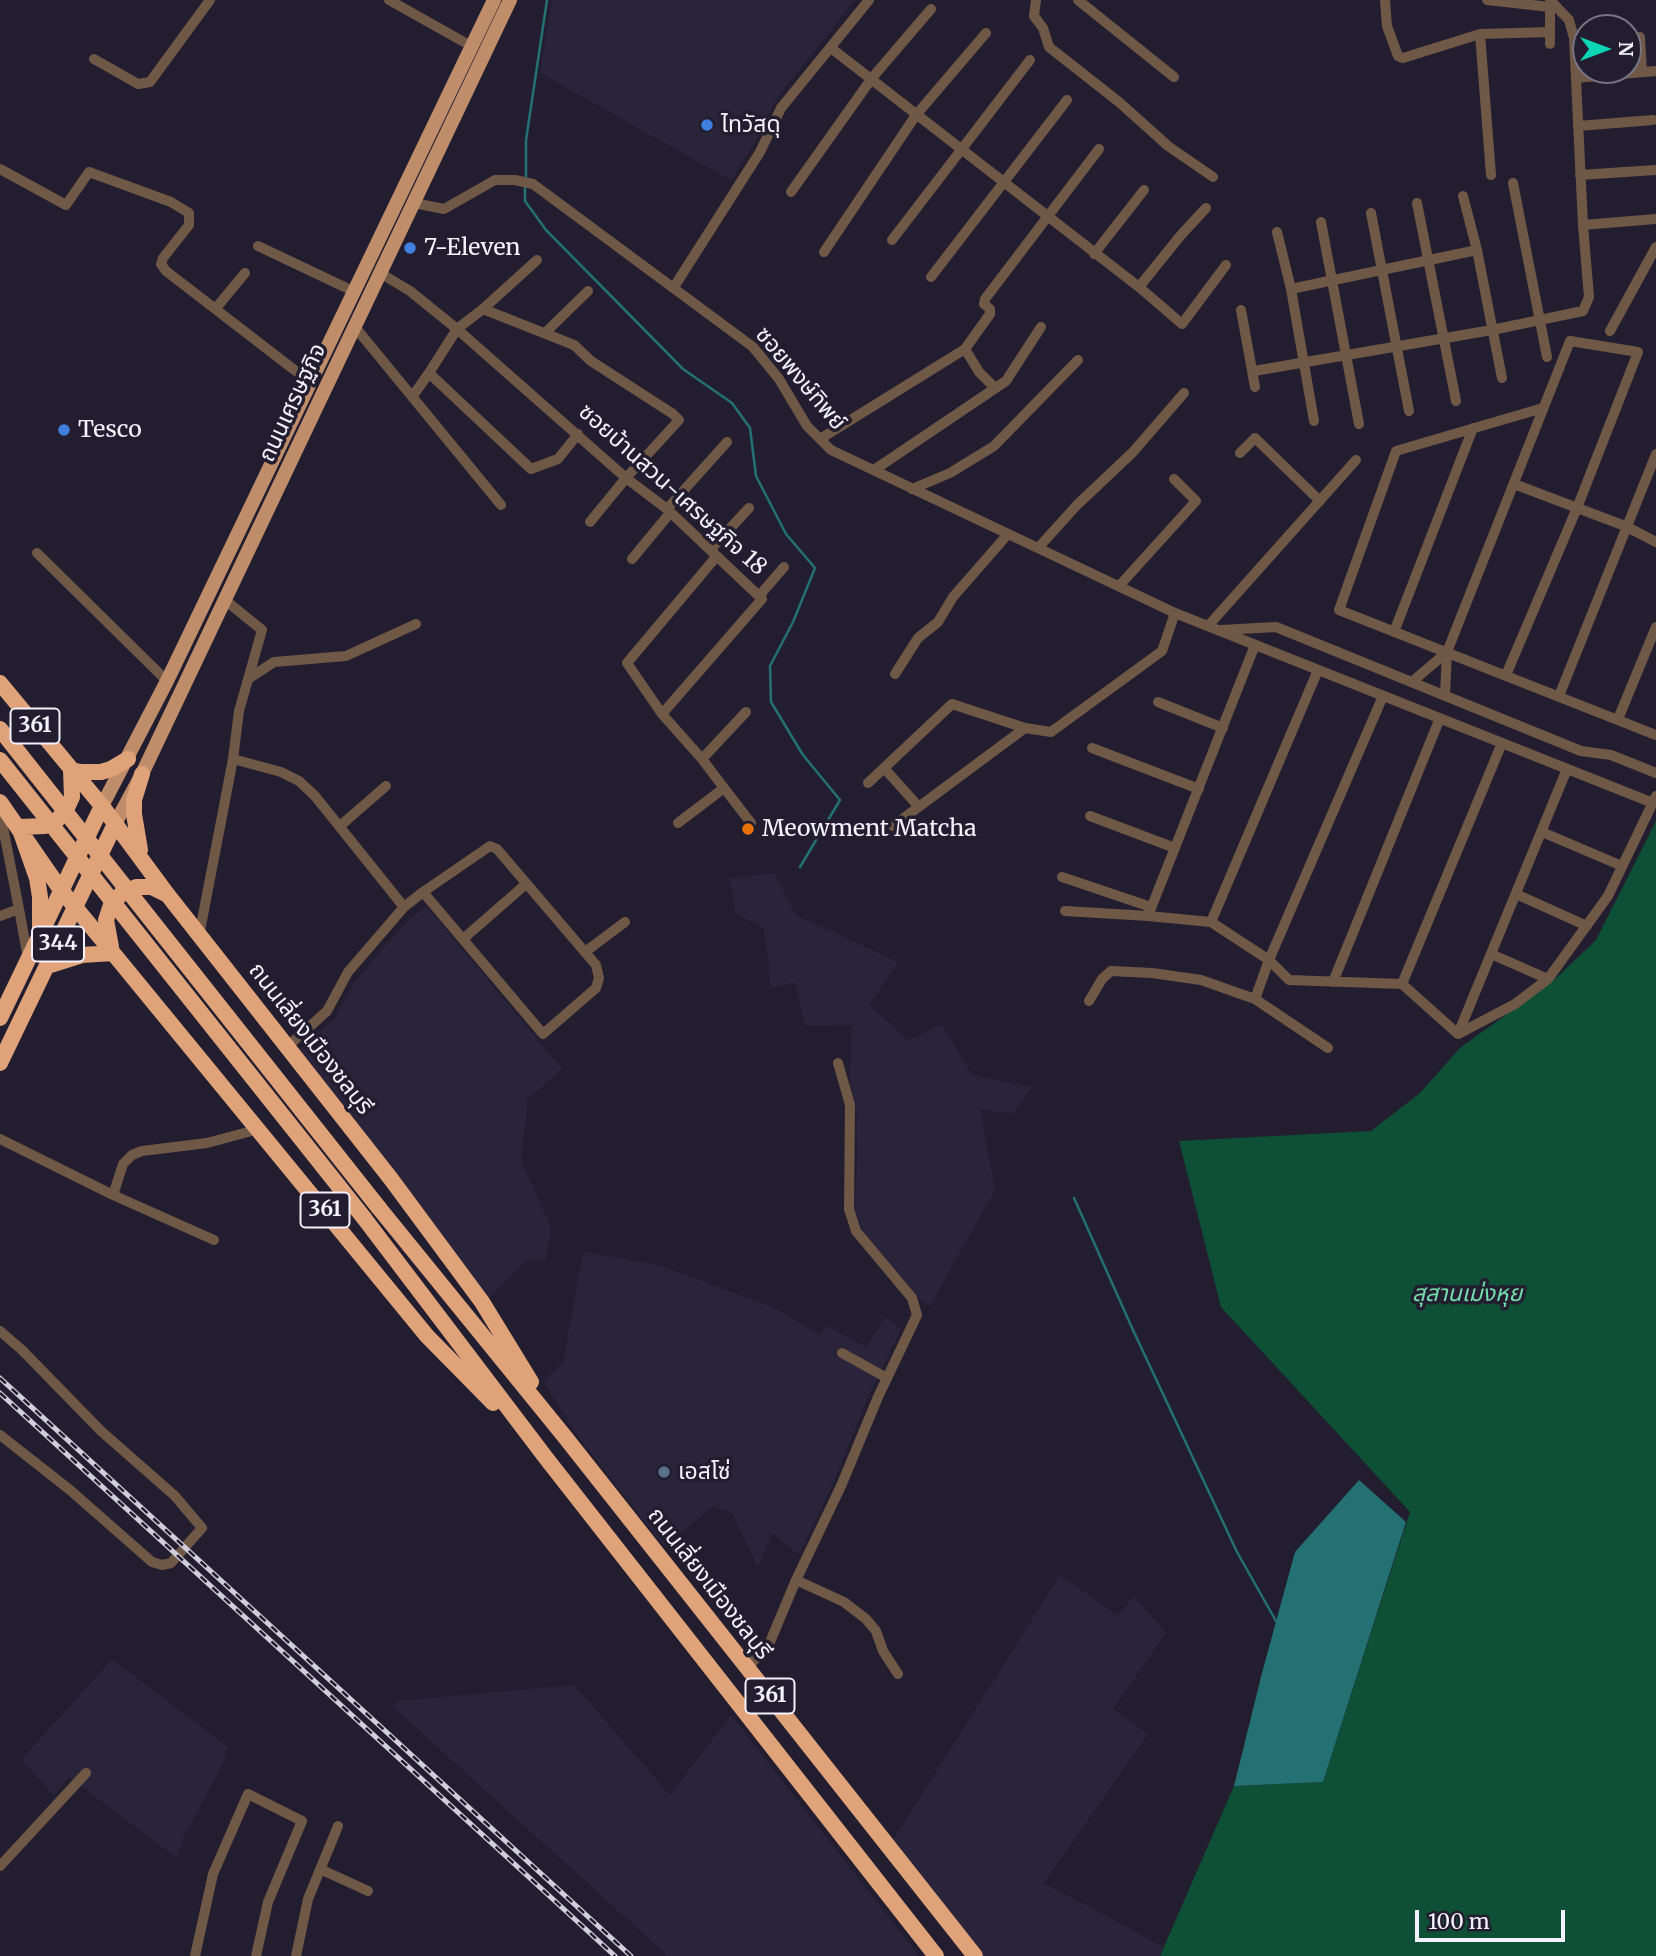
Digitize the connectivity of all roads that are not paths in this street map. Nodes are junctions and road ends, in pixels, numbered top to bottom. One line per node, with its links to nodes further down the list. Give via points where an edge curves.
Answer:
1 (211, 0): 19 (street, via 149,82 138,84)
2 (389, 0): 18 (street)
3 (494, 0): 18 (main road, ถนนเศรษฐกิจ)
4 (510, 0): 18 (main road, ถนนเศรษฐกิจ)
5 (869, 0): 17 (street)
6 (1036, 0): 36 (street, via 1034,16 1049,47 1168,146)
7 (1078, 0): 23 (street)
8 (1385, 0): 15 (street, via 1387,26 1398,56 1403,58)
9 (1487, 0): 10 (street)
10 (1550, 7): 12 (street, via 1550,0); 13 (street)
11 (931, 9): 24 (street)
12 (1572, 28)
13 (1550, 32): 15 (street); 16 (street)
14 (986, 33): 27 (street)
15 (1480, 34): 34 (street)
16 (1550, 44)
17 (831, 48): 24 (street); 65 (street, via 782,108 760,152)
18 (478, 49): 42 (main road, ถนนเศรษฐกิจ); 68 (main road, ถนนเศรษฐกิจ)
19 (93, 59)
20 (1030, 60): 30 (street)
21 (1656, 71): 22 (street)
22 (1642, 72)
23 (1174, 77)
24 (872, 79): 27 (street); 40 (street)
25 (1576, 84): 29 (street)
26 (1068, 100): 37 (street)
27 (916, 115): 30 (street); 55 (street)
28 (1653, 120): 29 (street)
29 (1578, 126): 35 (street)
30 (961, 149): 37 (street); 51 (street)
31 (1099, 149): 46 (street)
32 (0, 169): 70 (street, via 66,205 89,172 189,213 189,225 160,264)
33 (1655, 170): 35 (street)
34 (1491, 175)
35 (1580, 175): 49 (street)
36 (1213, 177)
37 (1004, 183): 46 (street); 63 (street)
38 (1513, 183): 73 (street)
39 (1144, 190): 56 (street)
40 (791, 192)
41 (1464, 196): 54 (street)
42 (414, 203): 62 (main road, ถนนเศรษฐกิจ); 65 (street, ซอยพงษ์ทิพย์, via 444,209 495,180 533,184)
43 (1417, 203): 58 (street)
44 (1206, 208): 66 (street)
45 (1371, 213): 60 (street)
46 (1048, 217): 56 (street); 82 (street, via 985,299 990,314)
47 (1656, 219): 49 (street)
48 (1321, 222): 64 (street)
49 (1583, 225): 73 (street, via 1589,297 1583,311)
50 (1277, 232): 67 (street)
51 (892, 240)
52 (257, 246): 68 (street)
53 (1656, 247): 78 (street)
54 (1477, 250): 58 (street); 77 (street)
55 (824, 252)
56 (1094, 254): 66 (street)
57 (537, 260): 71 (street)
58 (1428, 260): 60 (street); 80 (street)
59 (1226, 265): 66 (street, via 1182,324)
60 (1382, 270): 64 (street); 81 (street)
61 (245, 272): 70 (street)
62 (380, 273): 74 (main road, ถนนเศรษฐกิจ); 76 (street, ซอยบ้านสวน-เศรษฐกิจ 18)
63 (931, 277)
64 (1333, 280): 67 (street); 83 (street)
65 (674, 287): 102 (street, ซอยพงษ์ทิพย์, via 753,347)
66 (1139, 287)
67 (1291, 289): 86 (street)
68 (353, 291): 90 (main road, ถนนเศรษฐกิจ)
69 (588, 291): 79 (street)
70 (216, 308): 90 (street)
71 (483, 309): 76 (street); 79 (street)
72 (1241, 310): 87 (street)
73 (1539, 319): 77 (street); 84 (street)
74 (355, 327): 94 (street); 113 (main road, ถนนเศรษฐกิจ)
75 (1041, 327): 92 (street, via 1006,381)
76 (457, 329): 88 (street); 101 (street, ซอยบ้านสวน-เศรษฐกิจ 18)
77 (1492, 330): 80 (street); 89 (street)
78 (1610, 331)
79 (545, 333): 108 (street, via 574,345 591,362 679,420)
80 (1443, 338): 81 (street); 95 (street)
81 (1396, 346): 83 (street); 97 (street)
82 (965, 349): 92 (street); 102 (street)
83 (1347, 355): 86 (street); 99 (street)
84 (1547, 357)
85 (1078, 360): 111 (street, via 995,446)
86 (1304, 362): 87 (street); 98 (street)
87 (1254, 371): 91 (street)
88 (429, 373): 94 (street); 101 (street, via 531,469 558,459)
89 (1502, 378)
90 (310, 382): 112 (main road, ถนนเศรษฐกิจ)
91 (1255, 387)
92 (995, 388): 107 (street)
93 (1184, 393): 123 (street)
94 (411, 397): 115 (street)
95 (1456, 401)
96 (1544, 408): 100 (street); 110 (street); 117 (street, via 1570,341 1638,352)
97 (1409, 411)
98 (1314, 421)
99 (1359, 424)
100 (1474, 428): 135 (street); 135 (street, via 1396,451 1339,610)
101 (578, 434): 108 (street, ซอยบ้านสวน-เศรษฐกิจ 18)
102 (820, 439): 107 (street, ซอยพงษ์ทิพย์, via 831,450)
103 (727, 442): 118 (street)
104 (1240, 453): 114 (street, via 1255,438)
105 (1656, 454): 120 (street)
106 (1356, 460): 114 (street)
107 (874, 470): 111 (street, ซอยพงษ์ทิพย์)
108 (626, 478): 118 (street, ซอยบ้านสวน-เศรษฐกิจ 18); 119 (street)
109 (1174, 479): 128 (street, via 1196,501)
110 (1514, 484): 117 (street); 137 (street)
111 (912, 489): 121 (street, ซอยพงษ์ทิพย์)
112 (258, 490): 113 (main road); 142 (main road, ถนนเศรษฐกิจ)
113 (274, 497): 130 (main road, ถนนเศรษฐกิจ)
114 (1320, 501): 134 (street)
115 (501, 505)
116 (749, 508): 125 (street)
117 (1577, 508): 120 (street); 140 (street)
118 (668, 511): 125 (street, ซอยบ้านสวน-เศรษฐกิจ 18); 126 (street)
119 (590, 522)
120 (1625, 526): 122 (street); 147 (street)
121 (1008, 534): 123 (street, ซอยพงษ์ทิพย์); 139 (street, via 953,597 938,622 918,638)
122 (1656, 542)
123 (1038, 548): 128 (street, ซอยพงษ์ทิพย์)
124 (37, 553): 142 (street)
125 (713, 554): 129 (street, ซอยบ้านสวน-เศรษฐกิจ 18); 150 (street, via 627,663)
126 (632, 559)
127 (784, 567): 129 (street)
128 (1119, 586): 131 (street, ซอยพงษ์ทิพย์)
129 (759, 596): 150 (street, ซอยบ้านสวน-เศรษฐกิจ 18, via 762,599)
130 (225, 600): 141 (street, via 262,630); 167 (main road, ถนนเศรษฐกิจ)
131 (1175, 613): 134 (street, ซอยพงษ์ทิพย์); 153 (street, via 1162,651 1051,732)
132 (416, 624): 141 (street, via 346,656 274,662)
133 (1656, 627): 152 (street)
134 (1213, 628): 136 (street, ซอยพงษ์ทิพย์); 143 (street, via 1276,627)
135 (1394, 632): 137 (street)
136 (1255, 645): 138 (street, ซอยพงษ์ทิพย์); 154 (street)
137 (1447, 652): 140 (street); 143 (street); 145 (street)
138 (1318, 670): 146 (street, ซอยพงษ์ทิพย์); 201 (street)
139 (895, 674)
140 (1506, 675): 147 (street)
141 (248, 679): 160 (street)
142 (166, 681): 159 (main road, ถนนเศรษฐกิจ)
143 (1413, 681): 145 (street)
144 (0, 683): 165 (highway, ถนนเลี่ยงเมืองชลบุรี / 361)
145 (1445, 694): 166 (street, via 1581,751 1611,755)
146 (1384, 696): 151 (street, ซอยพงษ์ทิพย์); 210 (street)
147 (1559, 696): 152 (street)
148 (1158, 702): 154 (street)
149 (746, 712): 161 (street)
150 (662, 714): 161 (street)
151 (1440, 718): 157 (street, ซอยพงษ์ทิพย์); 213 (street)
152 (1618, 719): 156 (street)
153 (1025, 728): 163 (street, via 952,705); 175 (street)
154 (1223, 728): 171 (street)
155 (0, 729): 231 (highway, ถนนเลี่ยงเมืองชลบุรี / 361, bridge)
156 (1656, 735)
157 (1502, 743): 164 (street, ซอยพงษ์ทิพย์); 214 (street)
158 (1092, 748): 171 (street)
159 (128, 759): 165 (highway, via 101,772); 174 (main road, ถนนเศรษฐกิจ)
160 (233, 759): 181 (street, via 299,781); 204 (street)
161 (702, 759): 170 (street)
162 (0, 760): 232 (highway, 361, bridge, via 364,1218)
163 (884, 768): 168 (street); 175 (street)
164 (1567, 769): 172 (street, ซอยพงษ์ทิพย์); 184 (street)
165 (71, 770): 174 (highway, ถนนเลี่ยงเมืองชลบุรี / 361); 183 (highway, via 72,797 57,820 45,826)
166 (1656, 773)
167 (142, 774): 180 (main road, ถนนเศรษฐกิจ); 187 (highway, via 134,814 137,842)
168 (868, 783)
169 (386, 786): 181 (street)
170 (724, 788): 178 (street); 179 (street)
171 (1199, 789): 185 (street)
172 (1655, 799): 186 (street)
173 (0, 802): 183 (highway, 361)
174 (102, 806): 180 (highway, ถนนเลี่ยงเมืองชลบุรี / 361); 190 (highway, 344)
175 (919, 807): 182 (street)
176 (0, 812): 196 (street)
177 (1090, 816): 185 (street)
178 (678, 823)
179 (751, 823)
180 (115, 824): 187 (highway, ถนนเลี่ยงเมืองชลบุรี / 361); 195 (highway, 344)
181 (340, 826): 194 (street)
182 (894, 826)
183 (19, 827): 190 (highway, 361); 203 (highway, via 37,878)
184 (1542, 832): 186 (street); 193 (street)
185 (1175, 848): 198 (street)
186 (1622, 866): 202 (street)
187 (147, 867): 192 (highway, ถนนเลี่ยงเมืองชลบุรี / 361)
188 (1062, 877): 198 (street)
189 (526, 884): 191 (street, via 498,849 490,846); 205 (street); 206 (street)
190 (61, 890): 195 (highway, 361); 203 (highway, 344)
191 (424, 892): 194 (street); 205 (street)
192 (167, 894): 204 (highway, ถนนเลี่ยงเมืองชลบุรี / 361); 207 (highway, via 152,887 136,887 116,899 106,920)
193 (1517, 894): 202 (street); 208 (street)
194 (404, 907): 219 (street, via 348,972 327,1012)
195 (76, 908): 207 (highway, 361); 211 (highway, 344)
196 (19, 909): 199 (street); 209 (street)
197 (1065, 911): 198 (street)
198 (1149, 911): 201 (street)
199 (0, 916)
200 (625, 922): 206 (street)
201 (1211, 922): 210 (street)
202 (1587, 926): 212 (street)
203 (40, 934): 209 (highway, 344)
204 (199, 936): 219 (highway, ถนนเลี่ยงเมืองชลบุรี / 361)
205 (463, 939): 206 (street, via 543,1034 597,988 597,965)
206 (585, 952)
207 (113, 953): 211 (highway, via 82,955); 223 (highway, 361)
208 (1491, 954): 212 (street); 218 (street)
209 (28, 958): 217 (highway, 344)
210 (1269, 960): 213 (street, via 1289,980); 215 (street)
211 (47, 966): 221 (highway, 344)
212 (1548, 979): 218 (street, via 1515,1004)
213 (1333, 982): 214 (street)
214 (1402, 984): 218 (street)
215 (1255, 999): 216 (street, via 1202,980 1111,971); 220 (street)
216 (1089, 1001)
217 (0, 1018)
218 (1458, 1034)
219 (286, 1046): 231 (highway, ถนนเลี่ยงเมืองชลบุรี / 361, via 482,1302)
220 (1328, 1048)
221 (0, 1063)
222 (838, 1063): 229 (street, via 850,1105 849,1209 856,1231 912,1298 917,1315)
223 (259, 1129): 225 (street, via 132,1155 123,1164); 232 (highway, 361, via 427,1336)
224 (0, 1139): 225 (street)
225 (113, 1195): 226 (street)
226 (214, 1240)
227 (0, 1331): 230 (street, via 175,1496 201,1528 171,1563 152,1562)
228 (842, 1353): 229 (street)
229 (887, 1378): 233 (street)
230 (0, 1435)
231 (565, 1437): 234 (highway, ถนนเลี่ยงเมืองชลบุรี / 361)
232 (546, 1458): 244 (highway, 361)
233 (796, 1580): 234 (street, via 770,1642); 235 (street, via 844,1602 866,1619)
234 (747, 1669): 245 (highway, ถนนเลี่ยงเมืองชลบุรี / 361)
235 (898, 1674)
236 (86, 1773): 238 (street)
237 (338, 1826): 239 (street)
238 (0, 1866)
239 (320, 1869): 240 (street); 243 (street, via 308,1899)
240 (368, 1891)
241 (195, 1956): 242 (street, via 213,1874 248,1794 302,1821 268,1902)
242 (256, 1956)
243 (296, 1956)
244 (936, 1956)
245 (975, 1956)

